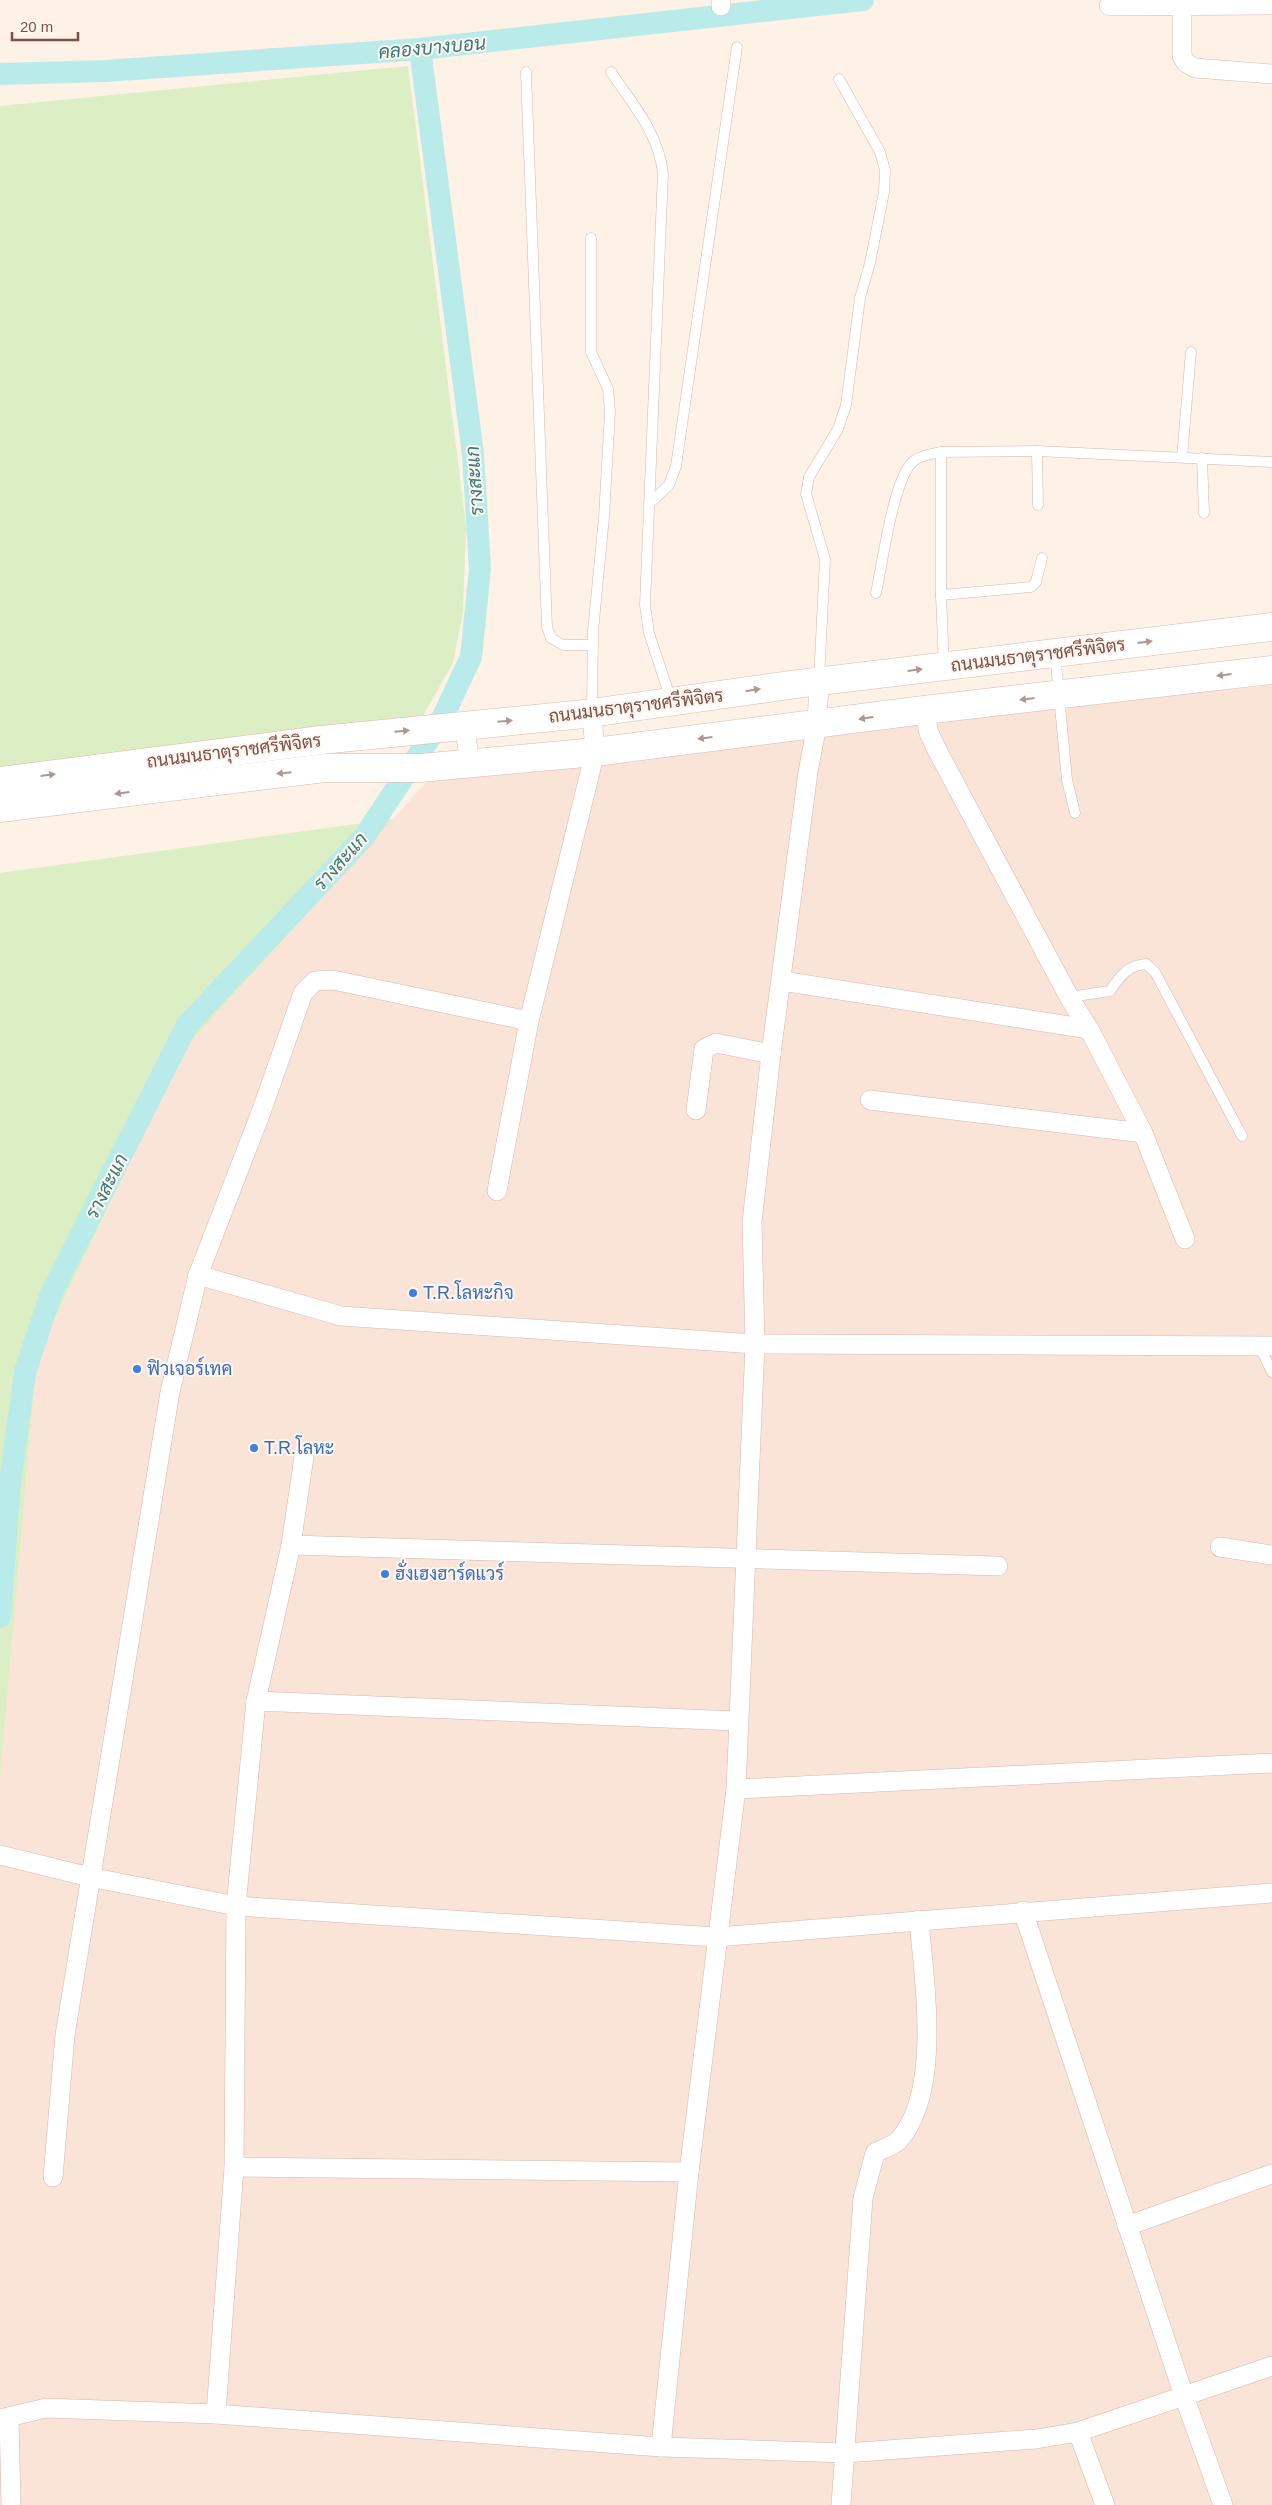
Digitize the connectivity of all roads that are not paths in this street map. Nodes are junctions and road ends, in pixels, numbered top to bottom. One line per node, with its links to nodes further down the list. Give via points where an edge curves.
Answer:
1 (1182, 5): 2 (street); 3 (street); 7 (street, via 1182,56 1186,63 1195,68)
2 (1272, 5)
3 (1109, 6)
4 (738, 47): 16 (lane, via 680,448 669,485)
5 (526, 72): 23 (lane, via 547,627 551,638 563,645)
6 (611, 72): 16 (lane, via 651,132 660,152 663,173)
7 (1272, 74)
8 (839, 79): 27 (lane, via 880,152 885,170 884,192 860,298 846,405 838,429 809,477 806,494 825,560)
9 (591, 238): 23 (lane, via 591,352 608,389 610,412)
10 (1191, 352): 13 (lane)
11 (1037, 451): 12 (lane); 13 (lane); 17 (lane)
12 (941, 452): 20 (lane, via 915,460 905,473 896,496); 21 (lane)
13 (1182, 458): 14 (lane)
14 (1202, 458): 15 (lane); 18 (lane)
15 (1272, 462)
16 (650, 502): 29 (lane, via 645,605 649,633)
17 (1038, 504)
18 (1204, 513)
19 (1042, 558): 21 (lane, via 1036,582 1031,587)
20 (876, 593)
21 (941, 595): 25 (lane)
22 (1272, 627): 24 (street, ถนนมนธาตุราชศรีพิจิตร, one-way to 22)
23 (593, 645): 31 (lane)
24 (1055, 653): 25 (street, ถนนมนธาตุราชศรีพิจิตร); 28 (lane)
25 (944, 667): 27 (street, ถนนมนธาตุราชศรีพิจิตร, one-way to 25)
26 (1272, 670): 28 (street, ถนนมนธาตุราชศรีพิจิตร, one-way to 28)
27 (819, 681): 29 (street, ถนนมนธาตุราชศรีพิจิตร, one-way to 27); 32 (street)
28 (1060, 695): 30 (street, ถนนมนธาตุราชศรีพิจิตร, one-way to 30); 40 (lane, via 1066,772)
29 (672, 703): 31 (street, ถนนมนธาตุราชศรีพิจิตร)
30 (924, 710): 32 (street, ถนนมนธาตุราชศรีพิจิตร, one-way to 32); 42 (street, via 937,750)
31 (592, 713): 33 (street, ถนนมนธาตุราชศรีพิจิตร, one-way to 31); 35 (street)
32 (817, 725): 35 (street, ถนนมนธาตุราชศรีพิจิตร, one-way to 35); 41 (street, via 808,772)
33 (452, 726): 34 (street, ถนนมนธาตุราชศรีพิจิตร, one-way to 33); 36 (street)
34 (321, 740): 37 (street); 38 (street, ถนนมนธาตุราชศรีพิจิตร, one-way to 34)
35 (595, 752): 36 (street, ถนนมนธาตุราชศรีพิจิตร); 43 (street)
36 (470, 762): 37 (street, ถนนมนธาตุราชศรีพิจิตร, via 420,768)
37 (337, 768): 39 (street, ถนนมนธาตุราชศรีพิจิตร, one-way to 39)
38 (0, 781)
39 (0, 808)
40 (1076, 813)
41 (782, 981): 44 (street); 45 (street)
42 (1069, 997): 44 (street); 49 (lane, via 1110,991 1123,973 1136,964 1146,964 1155,972)
43 (529, 1021): 50 (street); 52 (street, via 333,980 315,981 303,994)
44 (1089, 1029): 48 (street)
45 (771, 1054): 47 (street, via 716,1043 704,1049); 53 (street, via 752,1222)
46 (870, 1100): 48 (street)
47 (696, 1110)
48 (1143, 1133): 51 (street)
49 (1242, 1136)
50 (497, 1191)
51 (1185, 1239)
52 (198, 1275): 53 (street, via 341,1316); 67 (street, via 170,1392)
53 (755, 1344): 54 (street); 60 (street)
54 (1266, 1346): 55 (lane)
55 (1272, 1372)
56 (304, 1457): 57 (street)
57 (291, 1545): 60 (street); 62 (street)
58 (1220, 1547): 59 (street)
59 (1272, 1555)
60 (747, 1559): 61 (street); 63 (street)
61 (998, 1566)
62 (256, 1701): 63 (street); 69 (street)
63 (737, 1721): 65 (street)
64 (1272, 1763): 65 (street)
65 (736, 1789): 72 (street)
66 (0, 1855): 67 (street)
67 (90, 1877): 69 (street); 76 (street, via 65,2035)
68 (1272, 1893): 70 (street)
69 (236, 1906): 72 (street); 73 (street)
70 (1023, 1912): 71 (street); 77 (street)
71 (919, 1920): 72 (street); 84 (street, via 926,2059 920,2102 911,2124 897,2142 875,2153 863,2198)
72 (716, 1937): 74 (street)
73 (234, 2167): 74 (street); 80 (street)
74 (689, 2172): 83 (street)
75 (1272, 2174): 77 (street)
76 (53, 2177)
77 (1127, 2226): 79 (street)
78 (1272, 2366): 79 (street)
79 (1184, 2396): 82 (street); 88 (street)
80 (216, 2414): 81 (street, via 46,2408); 83 (street)
81 (4, 2418): 85 (street)
82 (1078, 2432): 84 (street, via 1036,2440); 87 (street)
83 (661, 2447): 84 (street)
84 (846, 2453): 86 (street)
85 (11, 2505)
86 (841, 2505)
87 (1105, 2505)
88 (1223, 2505)

